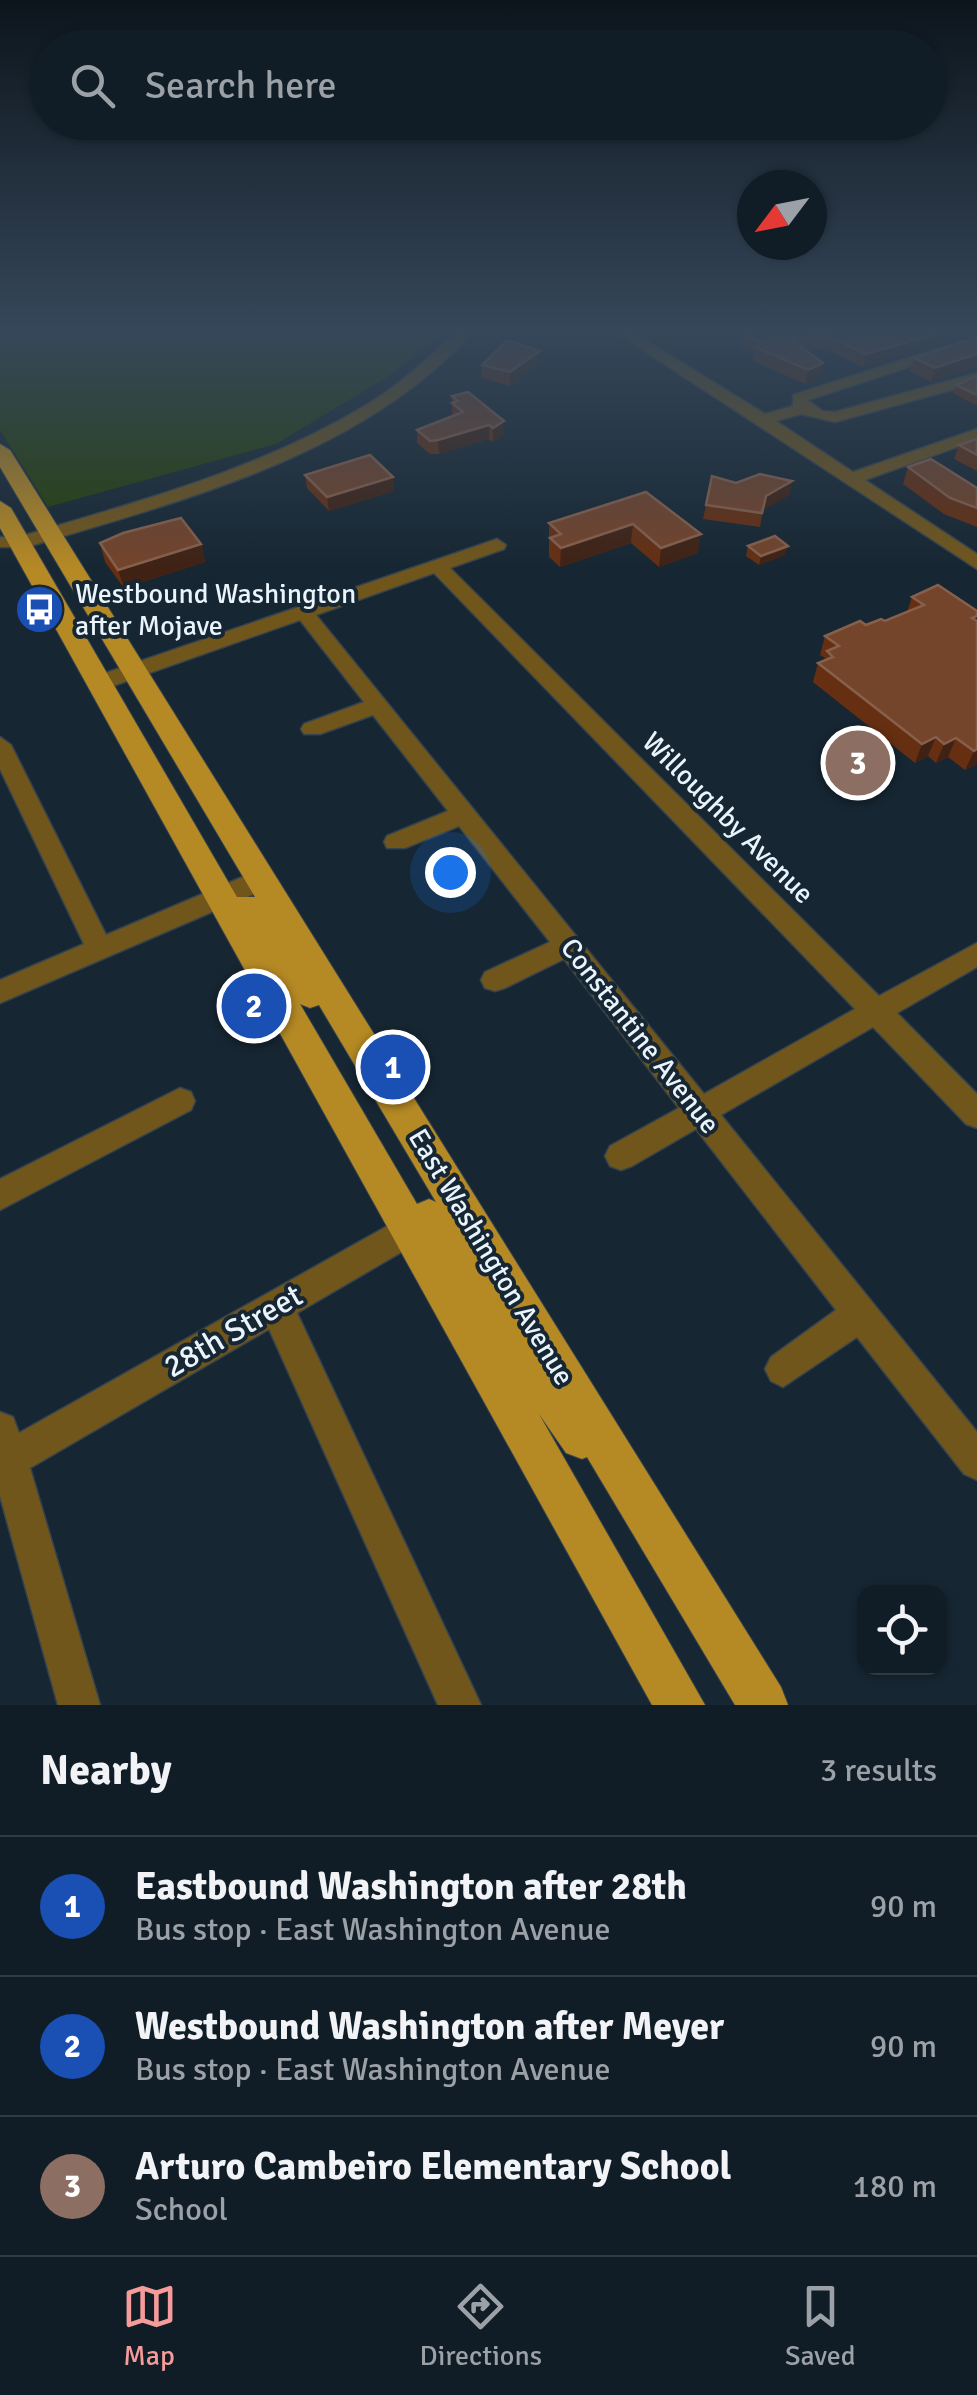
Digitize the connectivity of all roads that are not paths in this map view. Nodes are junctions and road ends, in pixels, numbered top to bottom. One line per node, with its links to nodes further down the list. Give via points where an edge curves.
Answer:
1 (369, 411): 11 (street, via 187,493)
2 (748, 411): 6 (street)
3 (794, 411): 6 (street)
4 (807, 411): 5 (street, via 835,417)
5 (858, 411)
6 (763, 420): 9 (street)
7 (977, 434): 9 (street)
8 (0, 450): 11 (main road, East Washington Avenue)
9 (851, 478): 13 (street)
10 (0, 508): 11 (main road, East Washington Avenue)
11 (24, 536): 16 (main road, East Washington Avenue, via 71,601 108,627); 17 (main road, East Washington Avenue)
12 (497, 545): 14 (street)
13 (977, 563)
14 (437, 564): 15 (street); 29 (street, Willoughby Avenue)
15 (303, 611): 16 (street); 18 (street, Constantine Avenue)
16 (134, 670): 17 (street); 23 (main road, East Washington Avenue)
17 (99, 683): 23 (main road, East Washington Avenue)
18 (378, 705): 19 (street); 21 (street, Constantine Avenue)
19 (312, 729)
20 (0, 744): 25 (street)
21 (464, 814): 22 (street); 24 (street, Constantine Avenue)
22 (396, 842)
23 (240, 889): 25 (street); 35 (main road, East Washington Avenue); 35 (main road, East Washington Avenue, via 373,1063)
24 (568, 946): 27 (street); 31 (street, Constantine Avenue)
25 (100, 949): 28 (street)
26 (977, 954): 29 (street)
27 (495, 980)
28 (0, 992)
29 (876, 1011): 31 (street); 32 (street, Willoughby Avenue)
30 (180, 1101): 34 (street)
31 (698, 1112): 33 (street); 37 (street, Constantine Avenue)
32 (977, 1114)
33 (621, 1156)
34 (0, 1194)
35 (432, 1217): 36 (street, 28th Street); 43 (main road, East Washington Avenue); 44 (main road, East Washington Avenue, via 658,1533)
36 (276, 1306): 39 (street, 28th Street); 42 (street)
37 (860, 1314): 38 (street); 40 (street, Constantine Avenue)
38 (782, 1369)
39 (4, 1445): 41 (street)
40 (977, 1462)
41 (80, 1705)
42 (460, 1705)
43 (680, 1705)
44 (763, 1705)

